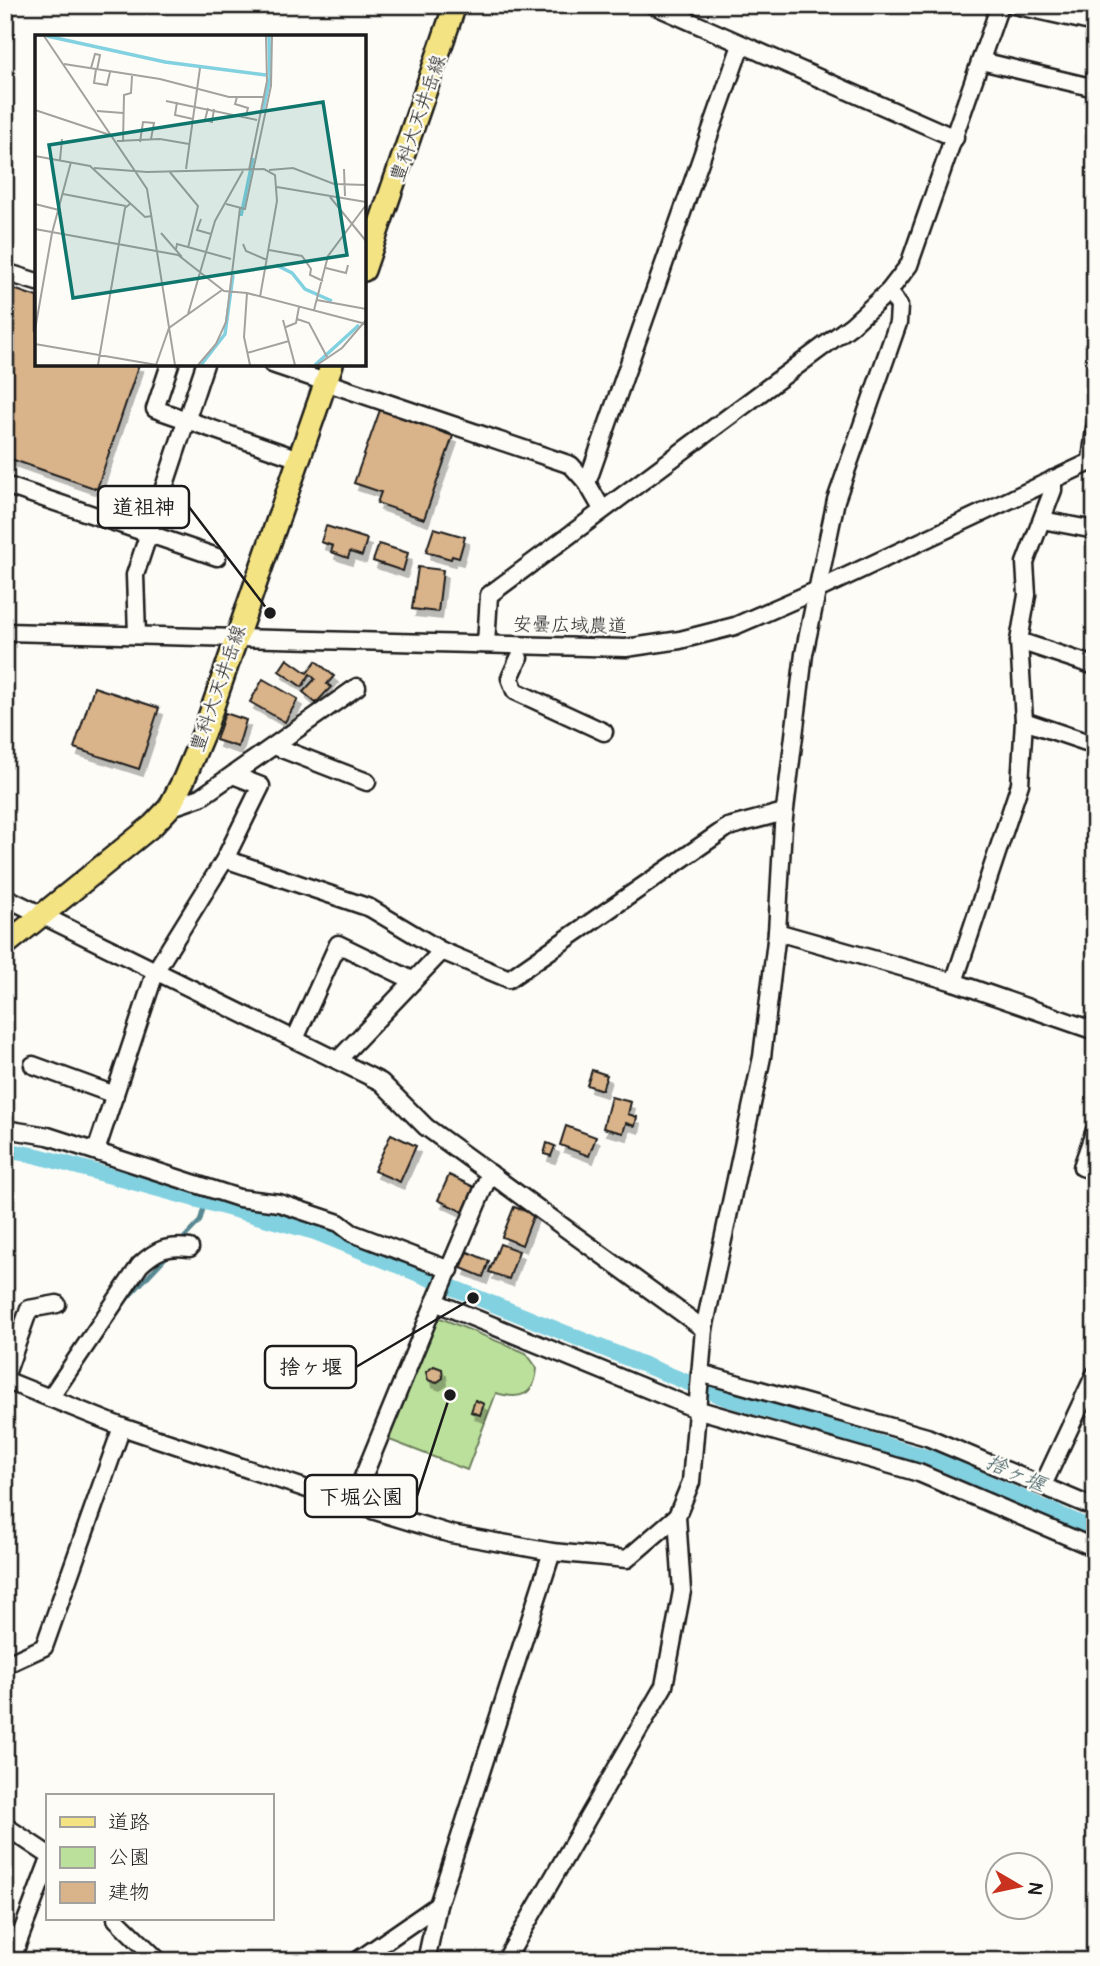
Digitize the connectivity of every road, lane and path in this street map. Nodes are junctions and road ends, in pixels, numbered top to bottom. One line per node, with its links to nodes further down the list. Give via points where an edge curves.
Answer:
1 (456, 5): 10 (main road, 豊科大天井岳線)
2 (653, 5): 6 (street)
3 (1000, 5): 7 (street)
4 (1014, 5): 5 (street)
5 (1095, 23)
6 (741, 45): 9 (street); 23 (street)
7 (981, 61): 8 (street); 9 (street)
8 (1095, 88)
9 (955, 138): 13 (street, via 909,265)
10 (366, 264)
11 (5, 272): 12 (street)
12 (35, 281)
13 (889, 291): 25 (street, via 831,341); 30 (street, via 899,306 898,323 836,500)
14 (169, 366): 18 (street, via 155,409)
15 (204, 366): 18 (street)
16 (284, 366): 17 (street)
17 (328, 373): 20 (main road, 豊科大天井岳線); 23 (street, via 571,465)
18 (186, 420): 20 (street); 28 (street)
19 (1095, 428): 21 (street)
20 (299, 459): 33 (main road, 豊科大天井岳線)
21 (1093, 461): 22 (street, 安曇広域農道)
22 (1053, 479): 26 (street); 30 (street, 安曇広域農道)
23 (587, 482): 25 (street)
24 (7, 490): 28 (street)
25 (602, 509): 35 (street, via 489,595)
26 (1042, 520): 27 (street); 34 (street, via 1026,563 1027,595)
27 (1095, 530)
28 (147, 534): 29 (street); 32 (street, via 135,575)
29 (217, 557)
30 (816, 592): 35 (street, 安曇広域農道, via 735,626 680,640 626,648); 46 (street)
31 (5, 632): 32 (street, 安曇広域農道)
32 (137, 635): 33 (street, 安曇広域農道)
33 (234, 636): 35 (street, 安曇広域農道); 45 (main road, 豊科大天井岳線, via 205,729)
34 (1019, 641): 37 (street); 39 (street)
35 (486, 644)
36 (519, 658): 40 (street, via 510,678 515,691)
37 (1095, 666)
38 (358, 687): 42 (street)
39 (1024, 721): 41 (street); 55 (street, via 1020,784)
40 (604, 732)
41 (1095, 745)
42 (274, 746): 43 (street); 44 (street)
43 (233, 775): 45 (street, via 201,797); 47 (street, via 261,786)
44 (367, 782)
45 (169, 808): 49 (main road, 豊科大天井岳線)
46 (784, 812): 50 (street); 52 (street, via 728,827 509,979)
47 (225, 859): 52 (street, via 370,908); 53 (street)
48 (5, 897): 49 (street)
49 (42, 915): 51 (main road, 豊科大天井岳線); 53 (street)
50 (777, 932): 55 (street); 70 (street, via 762,1057)
51 (5, 945)
52 (442, 951): 54 (street)
53 (156, 970): 57 (street); 60 (street)
54 (412, 980): 57 (street, via 338,944); 58 (street)
55 (954, 982): 56 (street)
56 (1095, 1031)
57 (295, 1039): 58 (street)
58 (338, 1060): 65 (street, via 381,1082 426,1127)
59 (33, 1065): 60 (street)
60 (115, 1095): 63 (street)
61 (5, 1129): 63 (street)
62 (1095, 1130): 64 (street, via 1082,1167)
63 (96, 1151): 67 (street, via 239,1198 279,1203 339,1223 352,1233)
64 (1095, 1171)
65 (490, 1173): 67 (street); 70 (street)
66 (190, 1248): 74 (street, via 171,1245 153,1252 140,1265)
67 (450, 1270): 68 (street)
68 (436, 1299): 75 (street); 79 (street)
69 (57, 1304): 73 (street, via 29,1309)
70 (704, 1329): 72 (street)
71 (1095, 1374): 76 (street)
72 (700, 1375): 75 (street); 78 (street, via 927,1437)
73 (5, 1378): 74 (street)
74 (50, 1398): 77 (street)
75 (697, 1405): 81 (street, via 691,1482); 82 (street, via 919,1474)
76 (1087, 1411): 78 (street)
77 (122, 1427): 79 (street); 84 (street, via 44,1647)
78 (1043, 1485): 80 (street)
79 (352, 1504): 83 (street, via 452,1534)
80 (1095, 1508)
81 (677, 1516): 83 (street, via 627,1559); 94 (street, via 682,1591 664,1686)
82 (1095, 1548)
83 (552, 1552): 88 (street)
84 (5, 1665)
85 (5, 1826): 86 (street)
86 (46, 1853)
87 (46, 1869): 90 (street)
88 (438, 1905): 92 (street); 93 (street)
89 (117, 1920): 91 (street)
90 (12, 1958)
91 (159, 1961)
92 (357, 1961)
93 (426, 1961)
94 (505, 1961)

